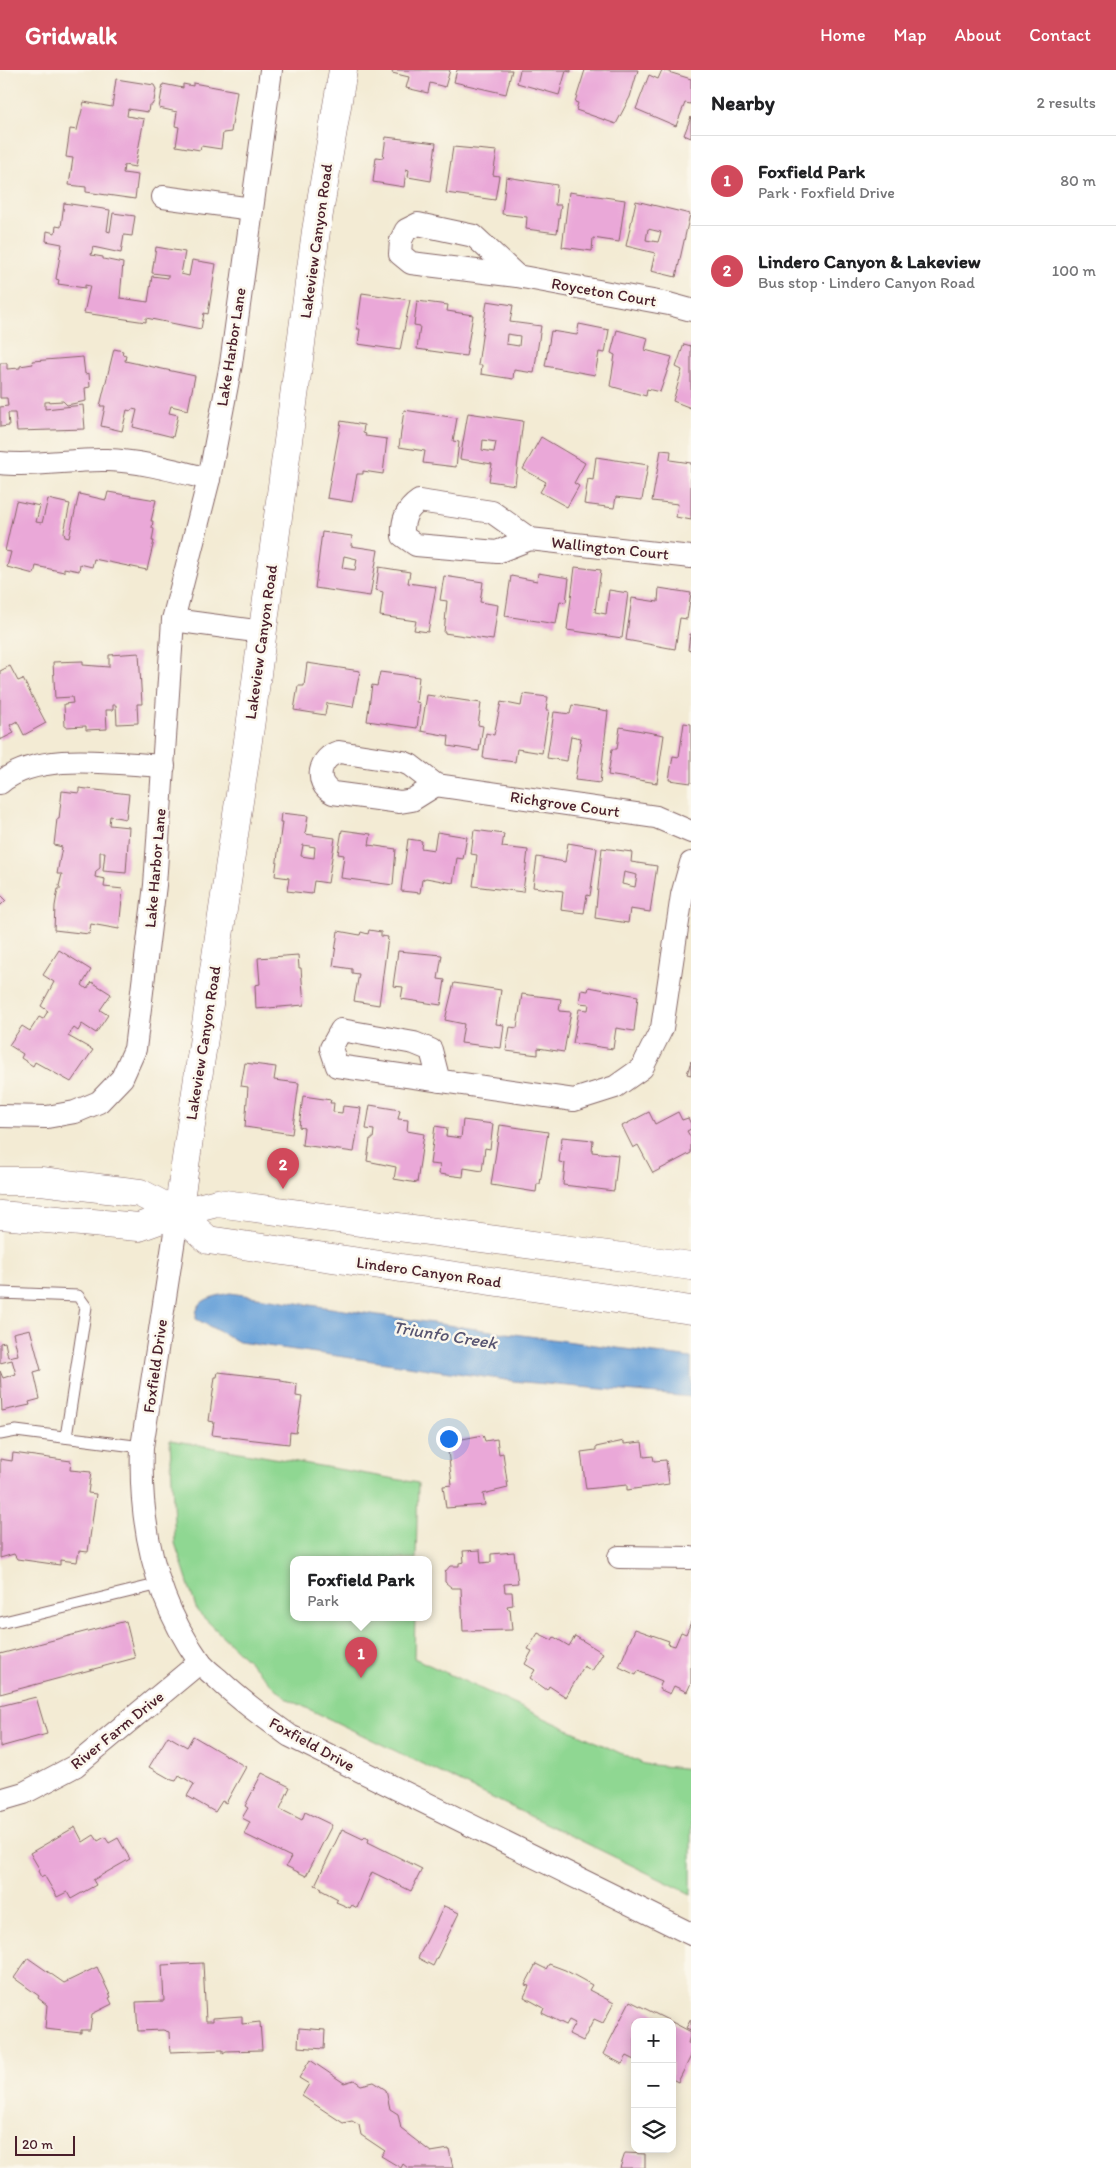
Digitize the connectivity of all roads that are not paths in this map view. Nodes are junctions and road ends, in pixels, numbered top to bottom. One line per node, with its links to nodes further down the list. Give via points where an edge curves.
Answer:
1 (271, 70): 4 (street, Lake Harbor Lane)
2 (343, 70): 12 (street, Lakeview Canyon Road, via 316,231)
3 (164, 197): 4 (street)
4 (252, 209): 8 (street, Lake Harbor Lane, via 231,364)
5 (517, 276): 6 (street, Royceton Court)
6 (691, 310)
7 (0, 464): 8 (street, via 22,466 107,460 148,465)
8 (209, 479): 11 (street, Lake Harbor Lane)
9 (530, 539): 9 (street, Wallington Court, via 492,512 419,501 409,508 403,524 404,536 416,545 497,552); 10 (street, Wallington Court)
10 (691, 557)
11 (174, 620): 12 (street); 13 (street, Lake Harbor Lane)
12 (263, 632): 21 (street, Lakeview Canyon Road)
13 (164, 766): 14 (street, via 62,761 31,767); 19 (street, Lake Harbor Lane, via 155,885 135,1049 122,1078 98,1102 75,1112 47,1117)
14 (0, 783)
15 (436, 785): 16 (street, Richgrove Court, via 656,817)
16 (691, 832)
17 (691, 863): 18 (street, via 682,895 662,1028 642,1068 615,1087 574,1100)
18 (439, 1081)
19 (0, 1116)
20 (0, 1181): 21 (street, Lindero Canyon Road, via 41,1181 140,1193)
21 (178, 1213): 22 (street, via 139,1228); 23 (street, via 216,1203); 25 (street, Lindero Canyon Road, via 208,1240); 28 (street, Foxfield Drive)
22 (0, 1215)
23 (691, 1266)
24 (0, 1293): 27 (lane, via 78,1296 86,1307)
25 (691, 1310)
26 (0, 1434): 27 (lane, via 16,1431)
27 (66, 1437): 28 (lane)
28 (142, 1447): 31 (street, Foxfield Drive, via 144,1525)
29 (619, 1557): 30 (street)
30 (691, 1558)
31 (160, 1584): 32 (lane); 33 (street, Foxfield Drive, via 167,1608)
32 (0, 1623)
33 (200, 1662): 34 (street, River Farm Drive, via 75,1766 24,1793); 35 (street, Foxfield Drive, via 244,1704 290,1736)
34 (0, 1800)
35 (691, 1934)

